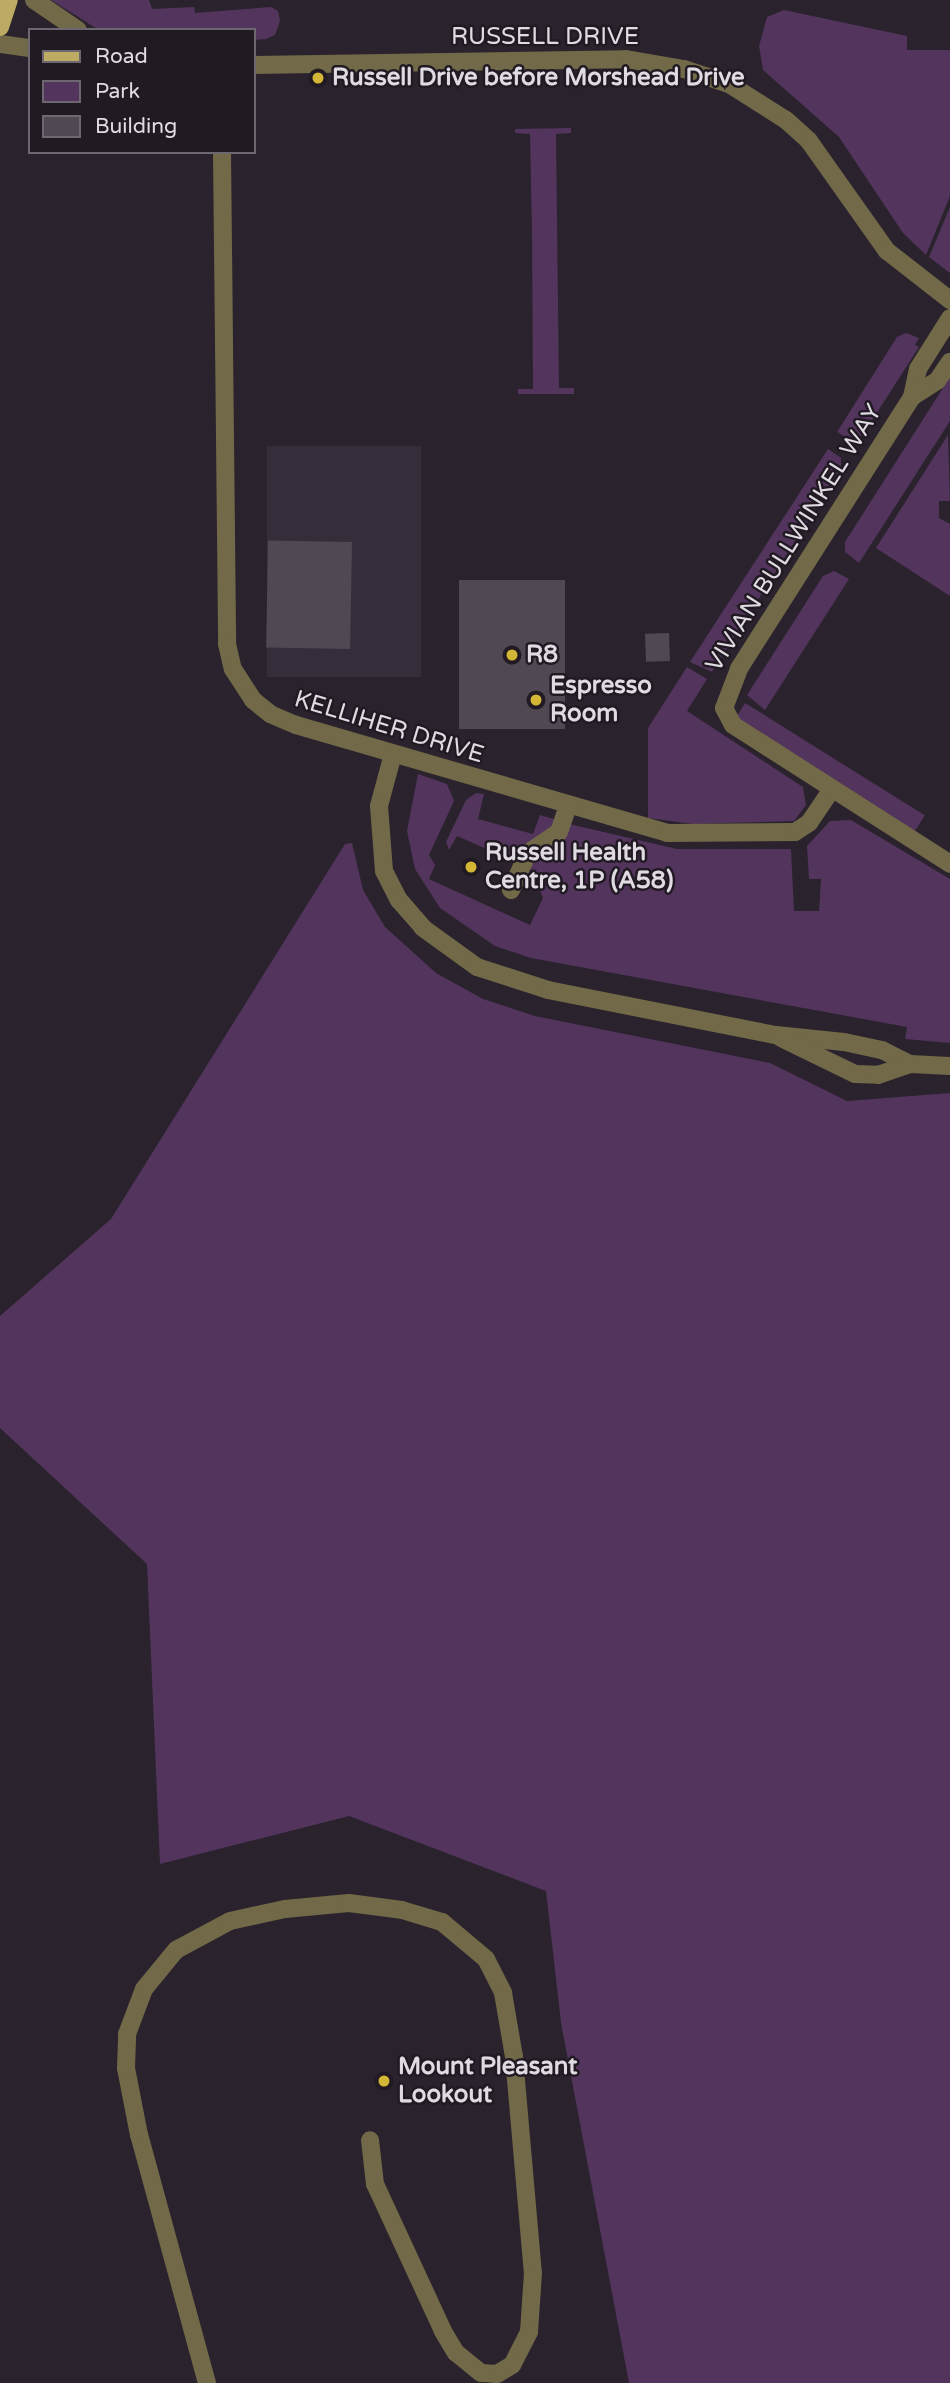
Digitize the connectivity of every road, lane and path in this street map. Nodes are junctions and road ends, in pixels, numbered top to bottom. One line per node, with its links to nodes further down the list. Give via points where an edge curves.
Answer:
1 (9, 0): 3 (main road)
2 (34, 0): 4 (street)
3 (0, 27)
4 (75, 28)
5 (0, 44): 6 (street)
6 (28, 48)
7 (256, 65): 9 (street, RUSSELL DRIVE, via 626,59 684,69 729,84 786,120 809,141 887,251)
8 (222, 154): 13 (street, KELLIHER DRIVE, via 229,658 247,694 270,714)
9 (950, 300)
10 (950, 318): 12 (street, VIVIAN BULLWINKEL WAY, via 918,369)
11 (950, 362): 12 (street, VIVIAN BULLWINKEL WAY, via 937,381)
12 (912, 397): 14 (street, VIVIAN BULLWINKEL WAY, via 739,669 724,708 733,725)
13 (393, 754): 15 (street, KELLIHER DRIVE); 18 (street, via 379,806 381,862 403,906 447,948 514,982)
14 (832, 789): 15 (street, KELLIHER DRIVE, via 807,825 781,835 667,833); 16 (street)
15 (568, 806): 17 (street, via 559,832 526,855)
16 (950, 864)
17 (511, 890)
18 (776, 1035): 19 (street, via 877,1049); 19 (street, via 855,1074 878,1075)
19 (910, 1064): 20 (street)
20 (950, 1066)
21 (370, 2140): 22 (street, via 375,2184 440,2326 456,2353 481,2373 498,2374 512,2365 529,2332 529,2195 503,1993 477,1949 442,1922 402,1910 349,1903 285,1909 230,1921 176,1950 144,1989 127,2034 126,2068 139,2135)
22 (207, 2383)

